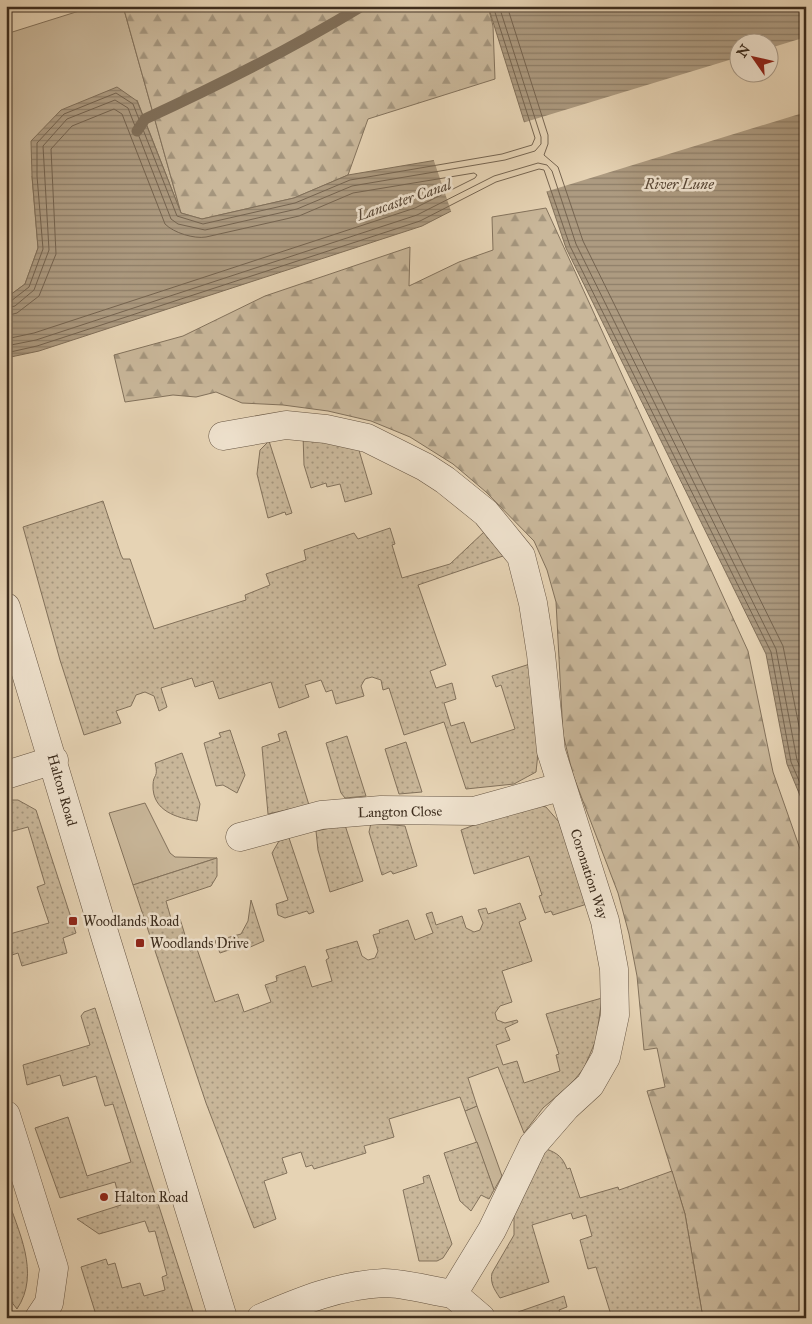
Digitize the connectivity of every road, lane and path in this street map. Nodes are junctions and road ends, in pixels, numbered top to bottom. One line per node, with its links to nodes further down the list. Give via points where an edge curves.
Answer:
1 (223, 436): 5 (street, Coronation Way, via 286,425 367,438 425,467 486,513 521,556 537,628 551,751)
2 (6, 607): 3 (street, Halton Road)
3 (54, 760): 4 (street); 10 (street, Halton Road)
4 (6, 775)
5 (560, 787): 6 (street, Langton Close, via 474,811 381,810 321,815); 8 (street, Coronation Way, via 605,921 614,969 615,1015 606,1057 590,1085 532,1145 492,1230)
6 (240, 837)
7 (6, 1115): 9 (street, via 54,1268 48,1303)
8 (453, 1294): 11 (street, via 385,1283 331,1291); 12 (street)
9 (39, 1318)
10 (223, 1318)
11 (261, 1318)
12 (481, 1318)

